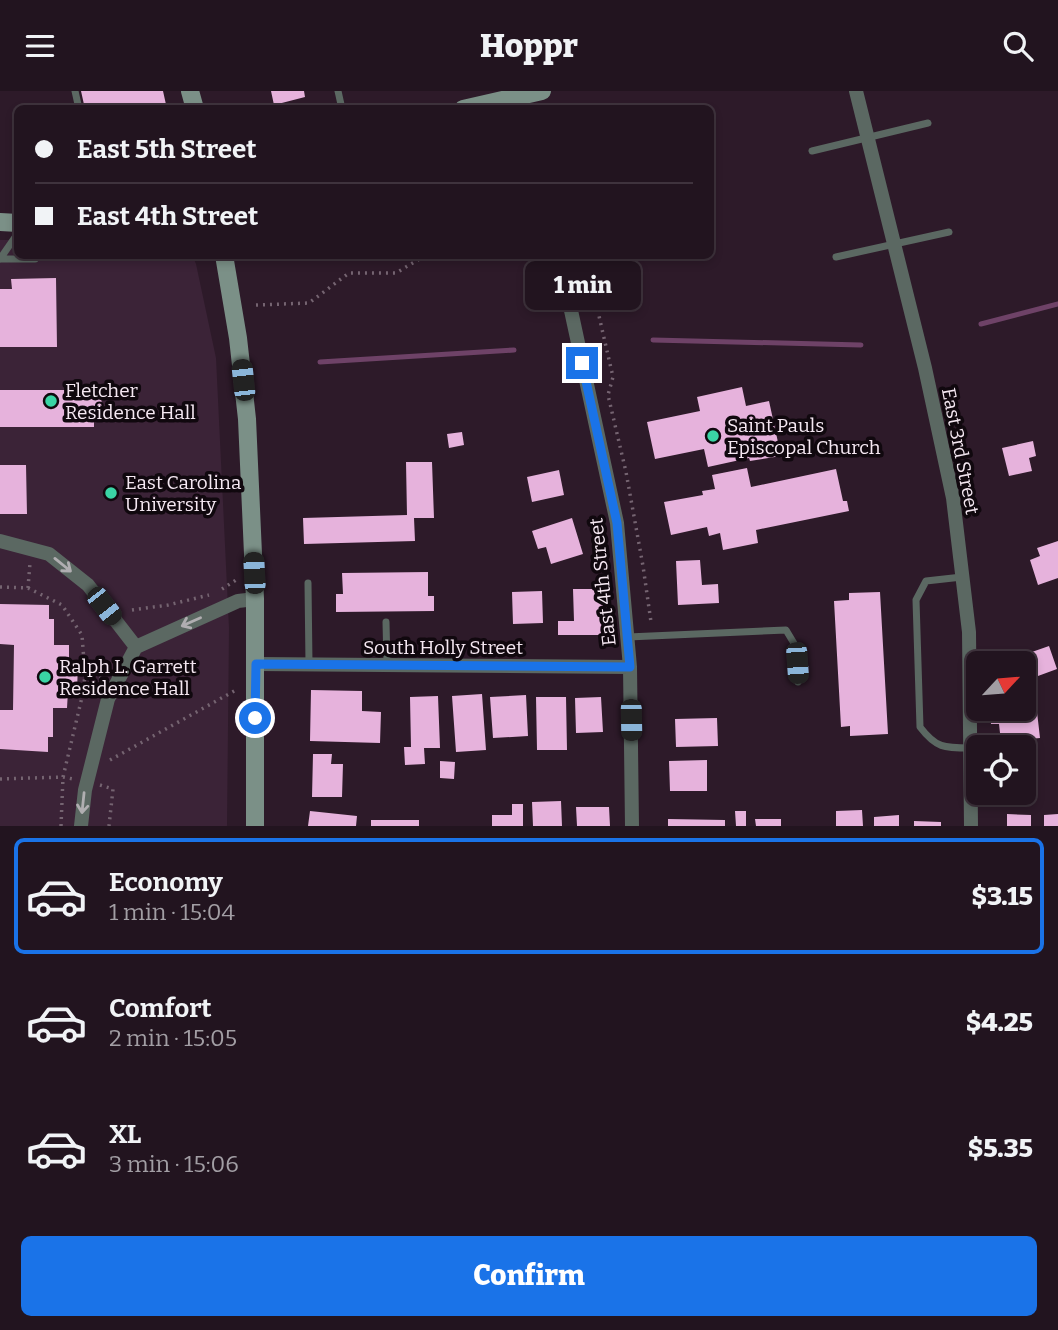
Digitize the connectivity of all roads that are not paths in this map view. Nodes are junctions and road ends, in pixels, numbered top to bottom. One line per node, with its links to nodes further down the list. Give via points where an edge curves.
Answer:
1 (542, 91): 3 (main road)
2 (856, 91): 6 (street, East 3rd Street)
3 (524, 98): 4 (main road)
4 (486, 105)
5 (928, 124): 6 (lane)
6 (867, 138): 7 (lane); 10 (street, East 3rd Street)
7 (812, 151)
8 (949, 232): 10 (lane)
9 (14, 239): 12 (lane)
10 (894, 244): 11 (lane); 17 (street, East 3rd Street, via 953,498)
11 (836, 257)
12 (0, 259): 13 (lane)
13 (35, 259)
14 (225, 259): 19 (main road, via 247,419)
15 (560, 259): 21 (street, East 4th Street, via 617,523)
16 (0, 541): 22 (street, one-way to 22, via 49,554 88,585)
17 (962, 577): 28 (street, East 3rd Street, via 969,632); 29 (lane, via 926,581 916,600 920,727 932,743)
18 (308, 583): 24 (lane)
19 (255, 599): 22 (street, one-way to 22, via 238,601); 23 (main road)
20 (387, 622): 25 (lane)
21 (627, 637): 26 (street, East 4th Street); 27 (lane, via 786,630 795,645)
22 (135, 647): 31 (street, one-way to 31, via 108,699 85,790)
23 (256, 664): 24 (street, South Holly Street); 32 (main road)
24 (309, 665): 25 (street, South Holly Street)
25 (387, 666): 26 (street, South Holly Street)
26 (630, 667): 33 (street, East 4th Street)
27 (798, 682)
28 (970, 735)
29 (966, 748)
30 (971, 805): 34 (street, East 3rd Street)
31 (81, 826)
32 (255, 826)
33 (632, 826)
34 (971, 826)

